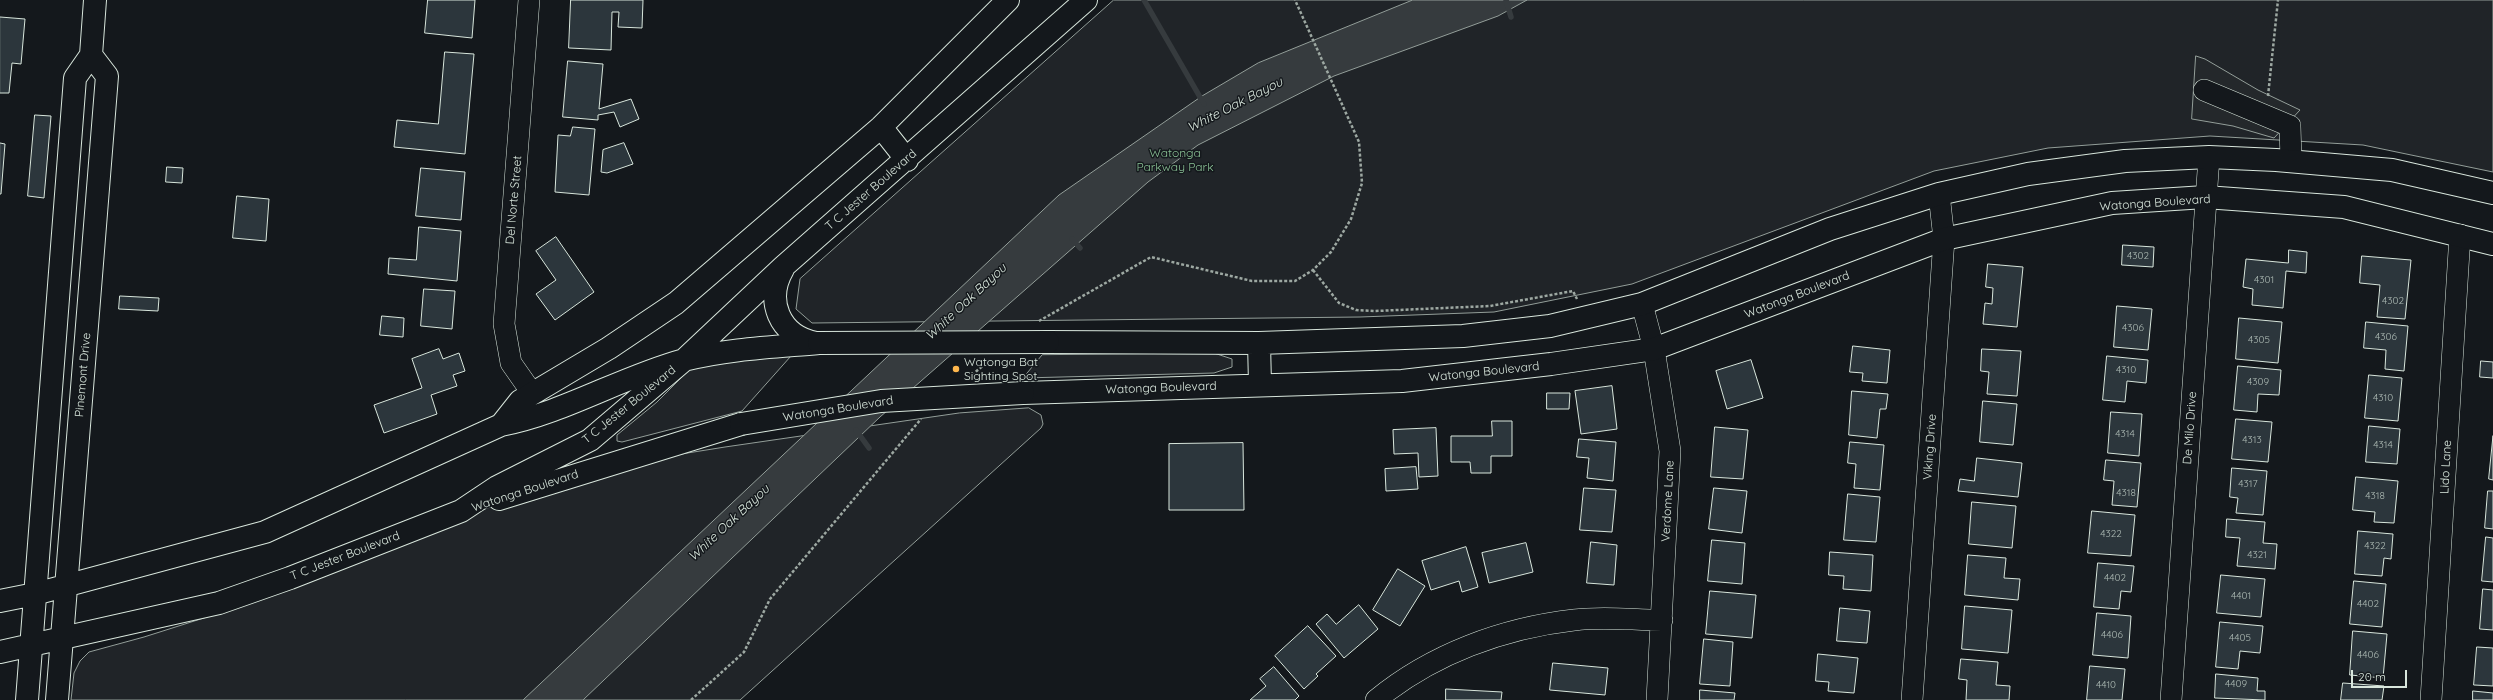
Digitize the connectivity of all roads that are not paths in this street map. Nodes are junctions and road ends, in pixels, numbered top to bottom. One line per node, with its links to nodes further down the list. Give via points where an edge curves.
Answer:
1 (95, 0): 5 (main road)
2 (530, 0): 26 (street, Del Norte Street, via 504,324 511,363)
3 (1008, 0): 7 (main road)
4 (1082, 4): 9 (main road, T C Jester Boulevard)
5 (91, 55): 18 (main road, via 75,78); 19 (main road, Pinemont Drive, via 107,76)
6 (2204, 90): 10 (street, via 2290,126)
7 (881, 127): 9 (main road); 26 (main road, via 676,303 609,348)
8 (2209, 157): 10 (main road); 12 (main road, via 2125,161 2028,174); 13 (street, De Milo Drive)
9 (906, 160): 17 (main road, T C Jester Boulevard)
10 (2291, 161): 11 (main road, via 2392,170)
11 (2493, 193)
12 (1939, 194): 15 (street, Viking Drive); 20 (main road, via 1830,229)
13 (2205, 197): 14 (main road, Watonga Boulevard, via 2344,207); 15 (main road, Watonga Boulevard, via 2112,203); 41 (street, De Milo Drive)
14 (2460, 235): 16 (main road, Watonga Boulevard); 42 (street, Lido Lane)
15 (1944, 239): 23 (main road, Watonga Boulevard); 40 (street, Viking Drive)
16 (2493, 244)
17 (783, 268): 21 (main road, via 775,288 776,311 788,330 802,339); 24 (main road, T C Jester Boulevard)
18 (59, 285): 19 (main road); 30 (main road)
19 (90, 286): 29 (main road, Pinemont Drive)
20 (1642, 304): 22 (main road, via 1550,326 1463,336); 23 (street, Verdome Lane)
21 (819, 343): 22 (main road, bridge); 24 (main road, via 737,351)
22 (1258, 343): 25 (main road)
23 (1654, 349): 25 (main road, Watonga Boulevard, via 1402,381); 32 (street, Verdome Lane, via 1670,451)
24 (684, 360): 27 (main road, via 602,389 532,419); 28 (main road, T C Jester Boulevard, via 590,440 497,488)
25 (1260, 384): 28 (main road, Watonga Boulevard, bridge, via 881,401 741,424)
26 (532, 393): 27 (main road, via 520,400)
27 (501, 424): 29 (main road, via 266,532)
28 (461, 511): 33 (main road, T C Jester Boulevard, via 297,575 219,602)
29 (67, 586): 30 (main road); 33 (main road, Pinemont Drive)
30 (35, 594): 31 (main road); 34 (main road)
31 (0, 601)
32 (1662, 620): 36 (street, via 1574,620 1513,632 1471,644 1426,666); 39 (street, Verdome Lane)
33 (63, 639): 34 (main road, T C Jester Boulevard); 38 (main road, Pinemont Drive)
34 (32, 645): 35 (main road, T C Jester Boulevard); 37 (main road)
35 (0, 652)
36 (1383, 697)
37 (27, 700)
38 (57, 700)
39 (1657, 700)
40 (1912, 700)
41 (2171, 700)
42 (2432, 700)

